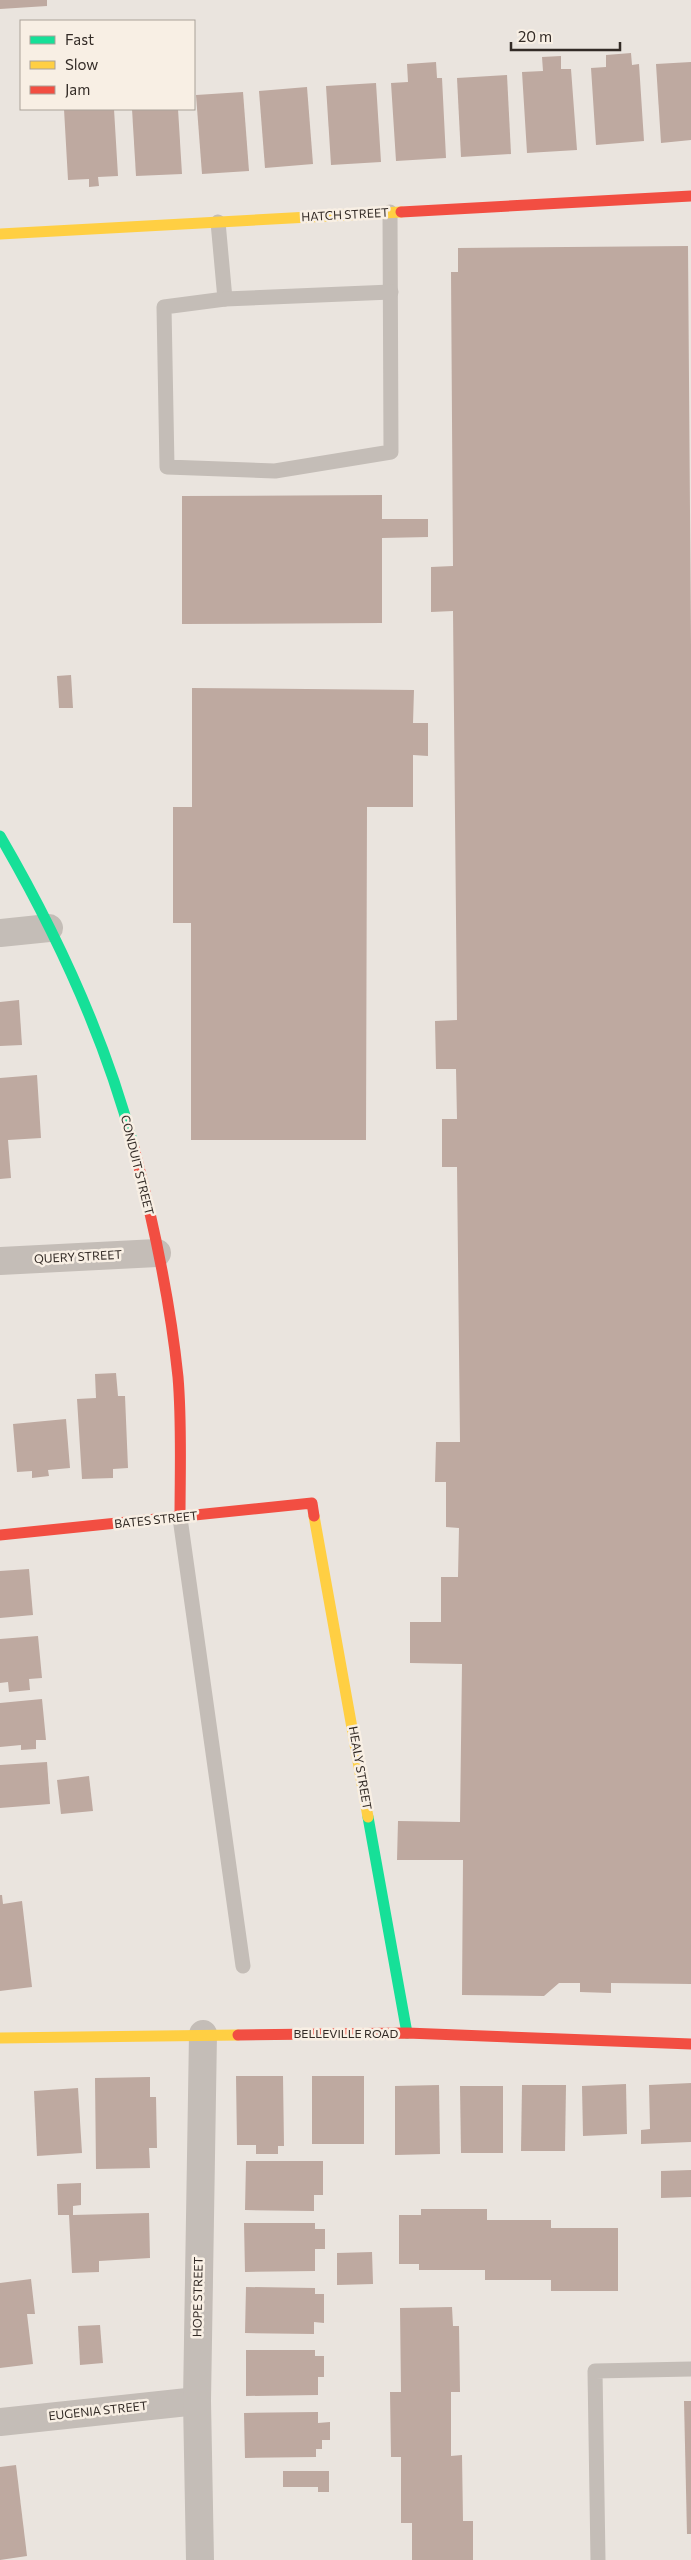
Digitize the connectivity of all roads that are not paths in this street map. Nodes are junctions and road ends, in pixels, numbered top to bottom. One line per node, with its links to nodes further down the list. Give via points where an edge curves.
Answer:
1 (691, 196): 2 (street, HATCH STREET)
2 (390, 212): 3 (street, HATCH STREET); 5 (lane)
3 (218, 222): 4 (street, HATCH STREET); 6 (lane)
4 (0, 234)
5 (391, 292): 6 (lane); 6 (lane, via 391,452 275,471 167,467 164,307)
6 (225, 300)
7 (0, 836): 8 (street, CONDUIT STREET)
8 (50, 928): 9 (street); 10 (street, CONDUIT STREET, via 87,1006 115,1083 140,1172)
9 (0, 933)
10 (157, 1253): 11 (street, QUERY STREET); 13 (street, CONDUIT STREET, via 178,1380)
11 (0, 1261)
12 (312, 1503): 13 (street, BATES STREET); 17 (street, HEALY STREET)
13 (180, 1518): 14 (street, BATES STREET); 15 (lane)
14 (0, 1535)
15 (243, 1966)
16 (203, 2034): 17 (street, BELLEVILLE ROAD); 18 (street, BELLEVILLE ROAD); 21 (street, HOPE STREET)
17 (407, 2034): 19 (street, BELLEVILLE ROAD)
18 (0, 2038)
19 (691, 2044)
20 (691, 2369): 24 (lane, via 595,2371)
21 (197, 2401): 22 (street, EUGENIA STREET); 23 (street, HOPE STREET)
22 (0, 2422)
23 (200, 2560)
24 (598, 2560)

